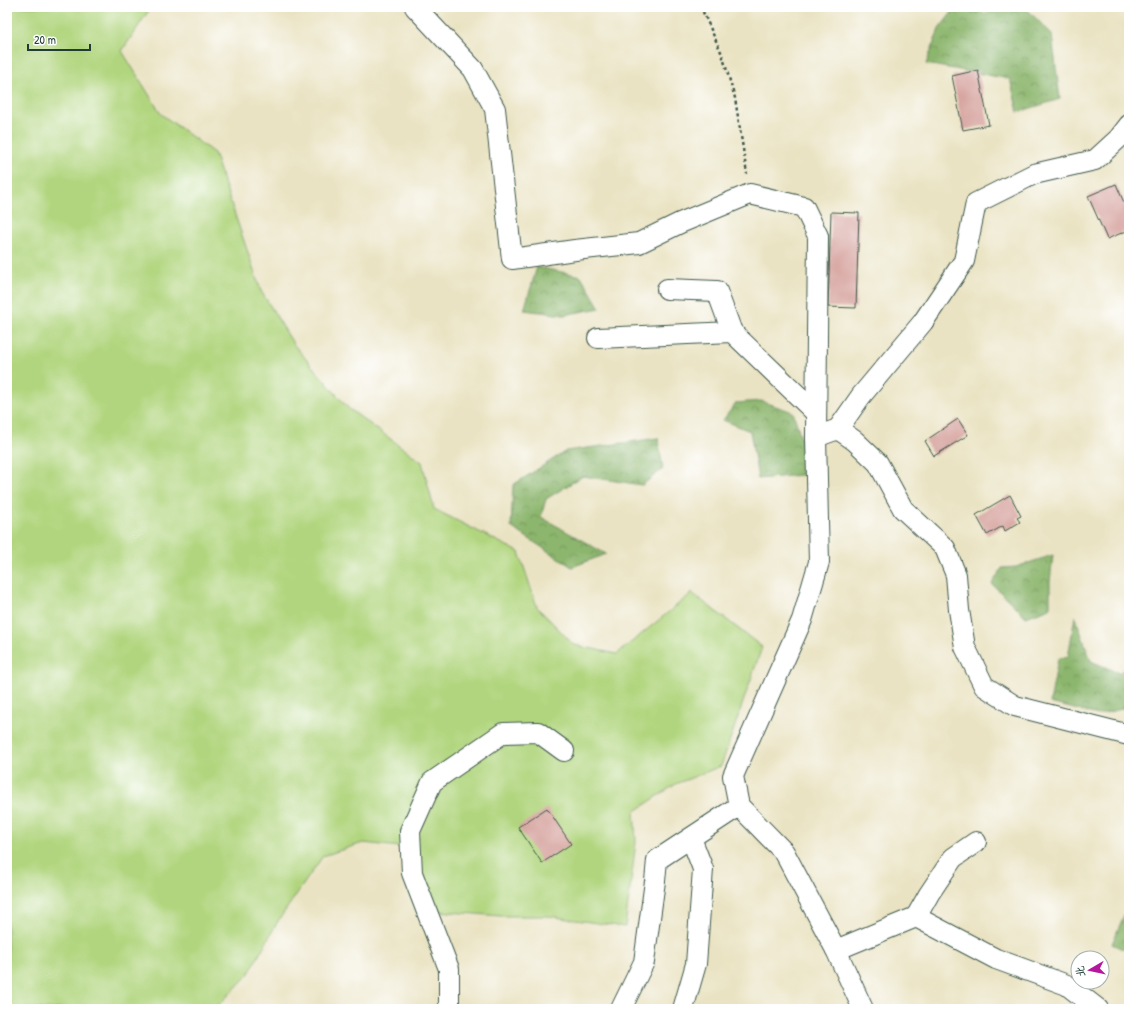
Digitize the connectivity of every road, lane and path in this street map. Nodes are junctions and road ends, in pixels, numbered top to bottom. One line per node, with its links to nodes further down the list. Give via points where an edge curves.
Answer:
1 (415, 7): 4 (street, via 473,69 495,109 512,259 639,243)
2 (699, 7): 4 (path, via 722,54 735,98)
3 (1129, 125): 9 (street, via 1095,160 1034,174 976,203 964,261 923,322 861,396)
4 (750, 194): 8 (street, via 804,207 818,236)
5 (667, 289): 6 (street, via 717,291)
6 (732, 332): 7 (street); 8 (street)
7 (598, 338)
8 (816, 413): 10 (street)
9 (838, 429): 10 (street); 11 (street, via 878,463 903,509 944,548 956,575 965,647 984,686 1015,706)
10 (816, 437): 13 (street, via 819,562 802,620 733,776)
11 (1129, 735)
12 (564, 752): 18 (street, via 538,732 503,733 432,782 428,789 410,831 412,874 449,969)
13 (739, 806): 14 (street); 17 (street, via 784,852)
14 (691, 838): 19 (street, via 657,860 644,962); 20 (street, via 703,869 696,964)
15 (976, 842): 16 (street, via 953,858)
16 (916, 917): 17 (street); 22 (street, via 996,959 1067,985)
17 (836, 950): 21 (street)
18 (449, 1009)
19 (621, 1009)
20 (683, 1009)
21 (863, 1009)
22 (1098, 1009)

